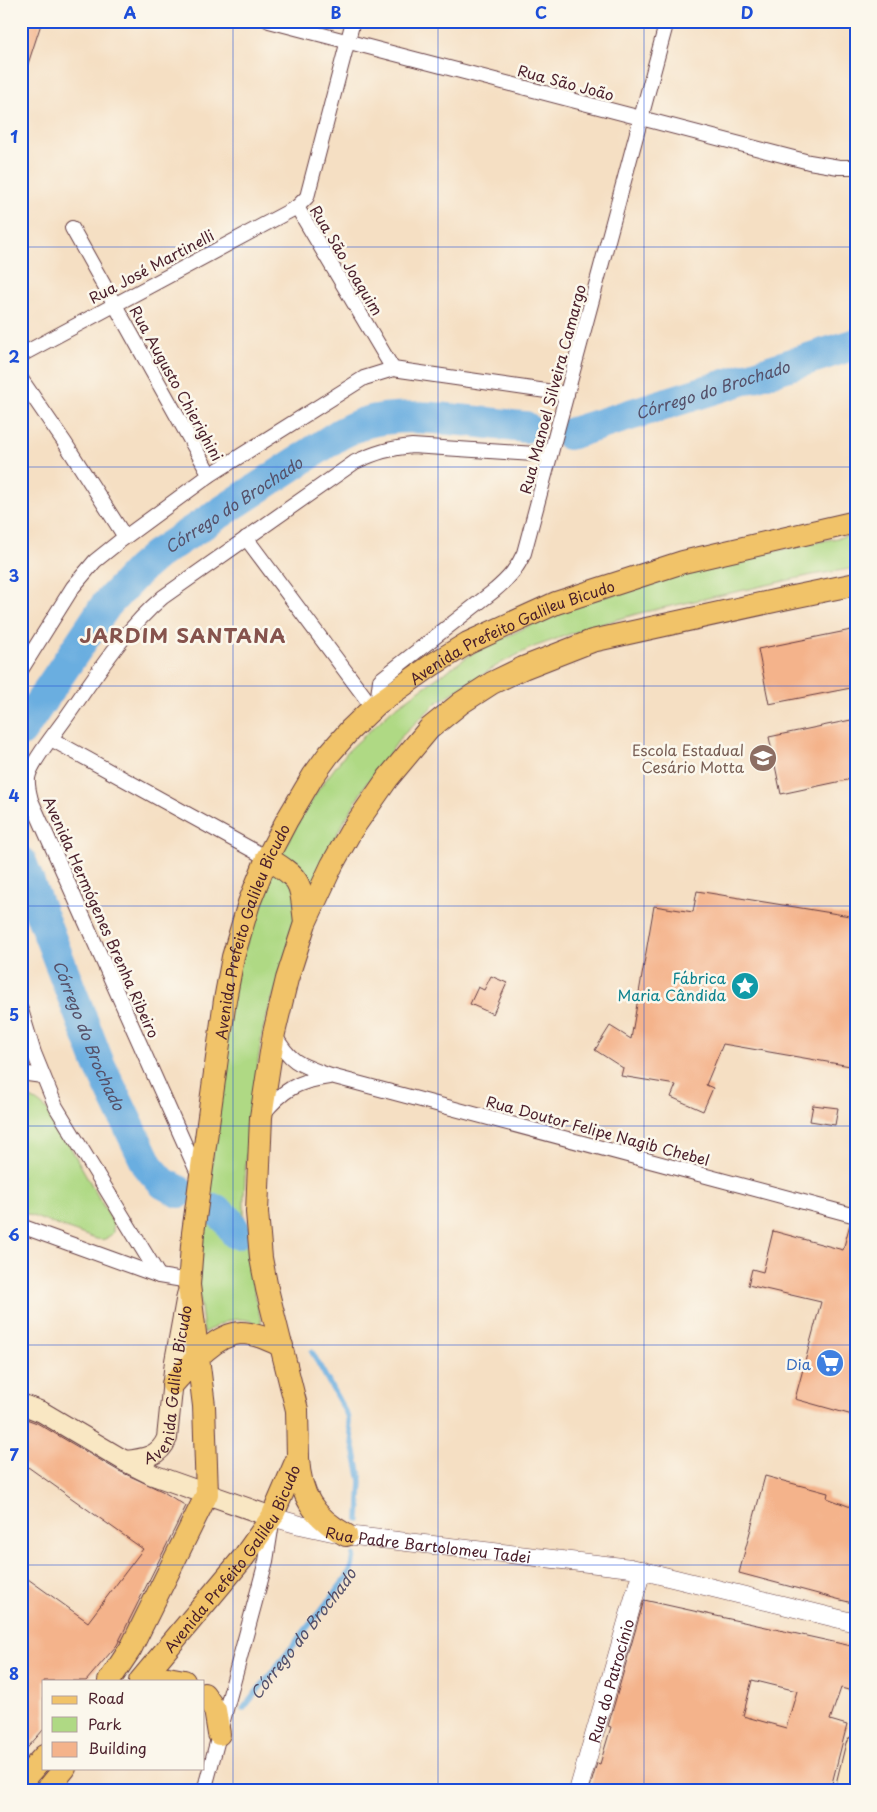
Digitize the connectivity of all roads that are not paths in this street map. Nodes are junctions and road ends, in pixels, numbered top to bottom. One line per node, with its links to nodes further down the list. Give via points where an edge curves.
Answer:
1 (269, 21): 4 (street, Rua São João)
2 (353, 21): 4 (street, Rua São Joaquim)
3 (667, 21): 5 (street, Rua Manoel Silveira Camargo)
4 (348, 42): 5 (street, Rua São João); 7 (street, Rua São Joaquim, via 307,197)
5 (642, 119): 6 (street, Rua São João, via 809,162); 13 (street, Rua Manoel Silveira Camargo)
6 (856, 167)
7 (297, 207): 9 (street, Rua José Martinelli); 11 (street, Rua São Joaquim)
8 (72, 228): 9 (street, Rua Augusto Chierighini)
9 (114, 305): 10 (street, Rua José Martinelli); 15 (street, Rua Augusto Chierighini)
10 (21, 355)
11 (394, 369): 13 (street); 15 (street, via 364,378)
12 (21, 379): 17 (street)
13 (567, 394): 14 (street, Rua Manoel Silveira Camargo)
14 (550, 455): 18 (street, Avenida Hermógenes Brenha Ribeiro, via 412,446 392,448 355,462); 21 (street, Rua Manoel Silveira Camargo, via 519,565 495,590 380,680)
15 (210, 476): 17 (street)
16 (856, 522): 21 (main road, Avenida Prefeito Galileu Bicudo, via 683,562 556,603 468,643)
17 (125, 537): 20 (street, via 95,561 73,587)
18 (246, 538): 21 (street); 22 (street, Avenida Hermógenes Brenha Ribeiro, via 146,611)
19 (856, 584): 24 (main road, Avenida Prefeito Galileu Bicudo, via 592,641 492,683 429,729 388,778 351,831)
20 (21, 670)
21 (375, 706): 23 (main road, Avenida Prefeito Galileu Bicudo, via 345,736 313,776)
22 (50, 739): 23 (street); 31 (street, Avenida Hermógenes Brenha Ribeiro, via 29,772 31,800)
23 (267, 858): 24 (main road, via 298,882); 31 (main road, Avenida Prefeito Galileu Bicudo, via 233,957 224,1000)
24 (305, 923): 26 (main road, Avenida Prefeito Galileu Bicudo)
25 (21, 1010): 28 (street)
26 (274, 1033): 29 (street, Rua Doutor Felipe Nagib Chebel, via 292,1059); 30 (main road, Avenida Prefeito Galileu Bicudo)
27 (21, 1073): 28 (street)
28 (42, 1076): 34 (street, via 56,1107)
29 (331, 1076): 30 (street, Rua Doutor Felipe Nagib Chebel, via 297,1084 278,1097); 32 (street, Rua Doutor Felipe Nagib Chebel)
30 (261, 1117): 36 (main road, Avenida Prefeito Galileu Bicudo, via 257,1212 260,1249)
31 (200, 1177): 35 (main road, Avenida Prefeito Galileu Bicudo)
32 (856, 1216)
33 (21, 1226): 34 (street)
34 (159, 1276): 35 (street)
35 (189, 1283): 37 (main road, Avenida Prefeito Galileu Bicudo); 38 (main road, Avenida Galileu Bicudo)
36 (282, 1346): 37 (main road, via 240,1333 218,1342); 40 (main road, Avenida Prefeito Galileu Bicudo, via 297,1410)
37 (198, 1356): 38 (main road); 42 (main road, Avenida Prefeito Galileu Bicudo, via 204,1406)
38 (173, 1384): 41 (main road, Avenida Galileu Bicudo, via 165,1444 151,1457)
39 (21, 1404): 41 (main road, Rua Padre Bartolomeu Tadei, via 42,1412)
40 (298, 1457): 43 (main road, Avenida Prefeito Galileu Bicudo); 44 (main road, via 298,1474 310,1504 320,1517)
41 (125, 1461): 42 (main road, Rua Padre Bartolomeu Tadei, via 153,1475)
42 (207, 1494): 43 (main road, Rua Padre Bartolomeu Tadei); 47 (main road, Avenida Prefeito Galileu Bicudo, via 131,1648)
43 (272, 1517): 44 (street, Rua Padre Bartolomeu Tadei); 48 (main road, Avenida Prefeito Galileu Bicudo, via 243,1558); 52 (street, via 266,1562)
44 (346, 1535): 45 (street, Rua Padre Bartolomeu Tadei)
45 (642, 1570): 46 (street, Rua Padre Bartolomeu Tadei); 59 (street, Rua do Patrocínio)
46 (856, 1623)
47 (110, 1680)
48 (141, 1680)
49 (153, 1680): 50 (main road)
50 (179, 1680)
51 (205, 1696): 52 (main road, via 214,1710)
52 (219, 1734): 58 (street)
53 (856, 1746): 60 (main road)
54 (42, 1758): 56 (main road)
55 (63, 1770): 57 (main road)
56 (21, 1782)
57 (46, 1791)
58 (204, 1791)
59 (578, 1791)
60 (845, 1791)

